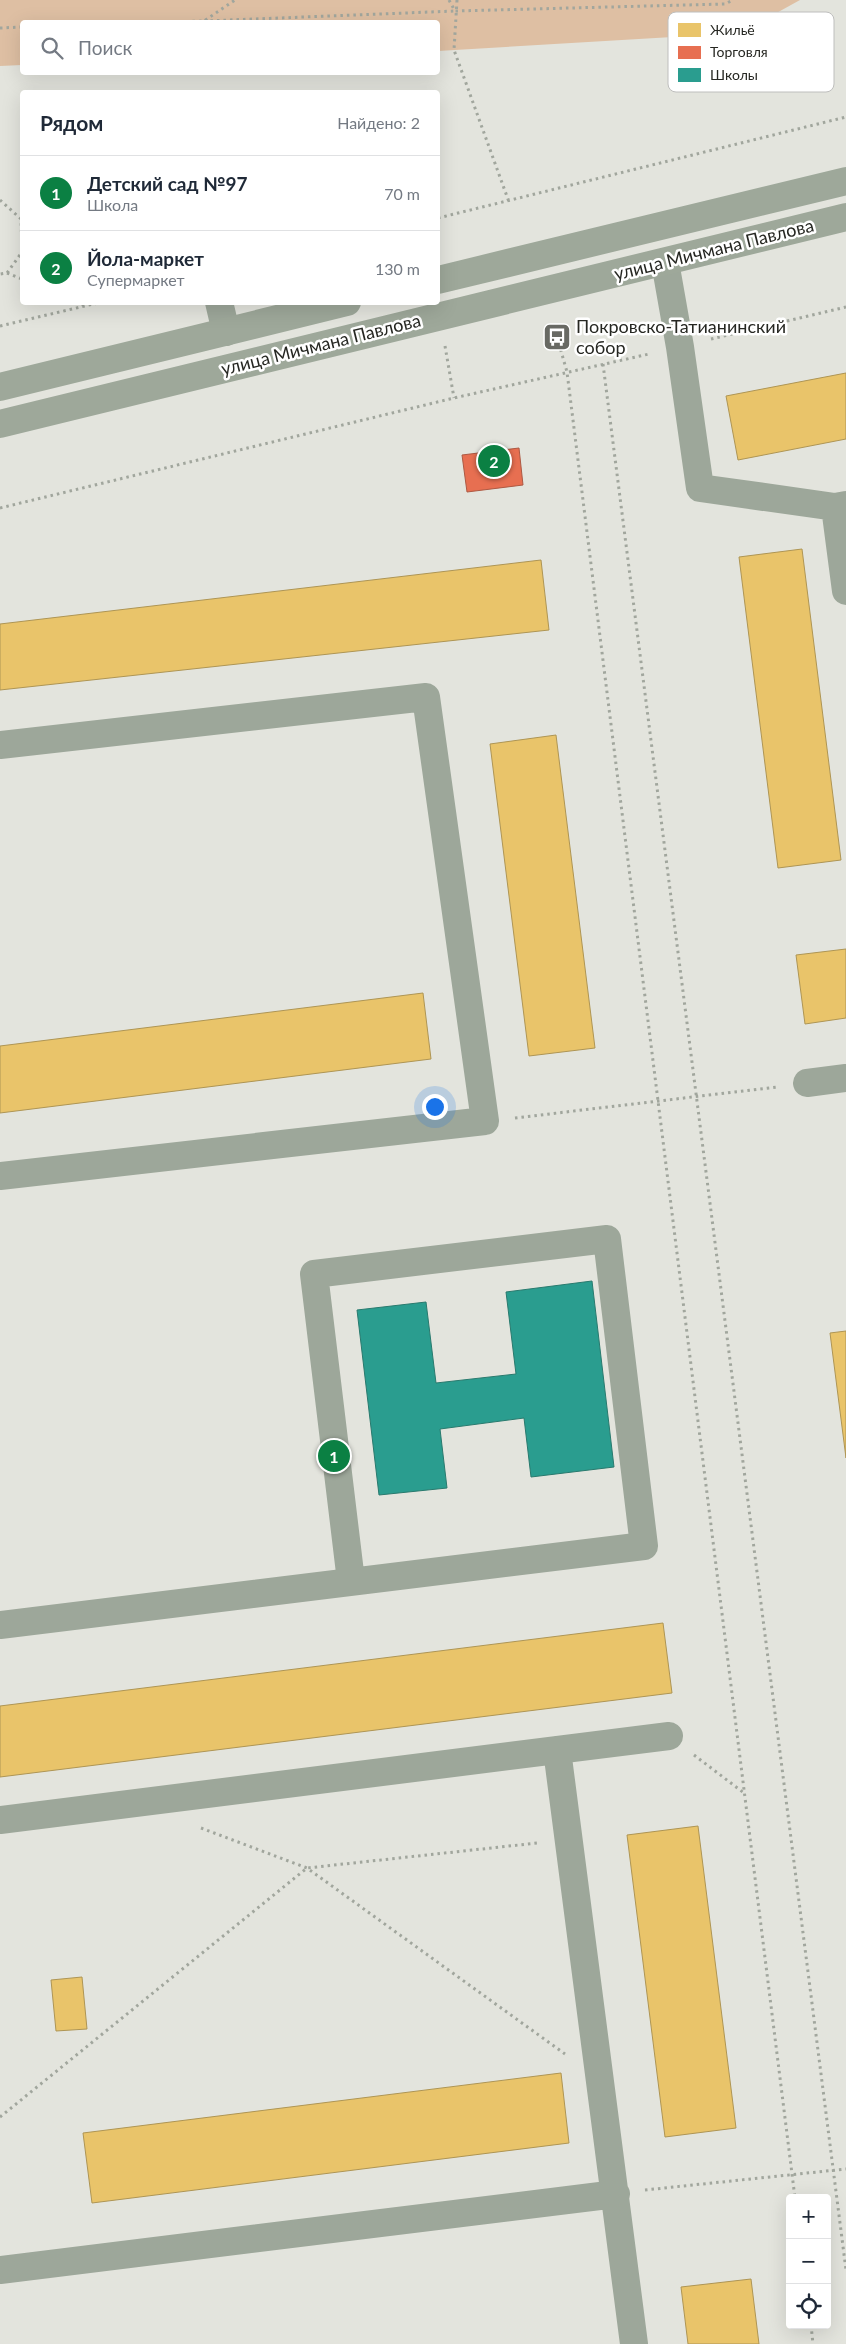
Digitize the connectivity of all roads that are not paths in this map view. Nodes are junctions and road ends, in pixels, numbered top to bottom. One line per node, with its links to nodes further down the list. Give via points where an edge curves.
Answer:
1 (846, 181): 3 (main road, улица Мичмана Павлова)
2 (846, 217): 4 (main road, улица Мичмана Павлова)
3 (657, 227): 4 (main road); 5 (main road, улица Мичмана Павлова)
4 (665, 262): 9 (main road, улица Мичмана Павлова); 12 (lane, via 700,488)
5 (440, 280)
6 (220, 305): 8 (lane)
7 (335, 305): 8 (main road, улица Мичмана Павлова)
8 (226, 332): 9 (main road); 10 (main road, улица Мичмана Павлова)
9 (234, 366): 11 (main road, улица Мичмана Павлова)
10 (0, 387)
11 (0, 424)
12 (841, 506): 13 (lane)
13 (846, 591)
14 (0, 745): 17 (lane, via 426,697 485,1121)
15 (846, 1078): 16 (lane)
16 (807, 1083)
17 (0, 1176)
18 (351, 1582): 18 (lane, via 314,1274 607,1239 644,1546); 19 (lane)
19 (0, 1625)
20 (669, 1736): 21 (lane)
21 (557, 1750): 22 (lane); 23 (lane)
22 (0, 1820)
23 (616, 2194): 24 (lane); 25 (lane)
24 (0, 2270)
25 (634, 2344)

